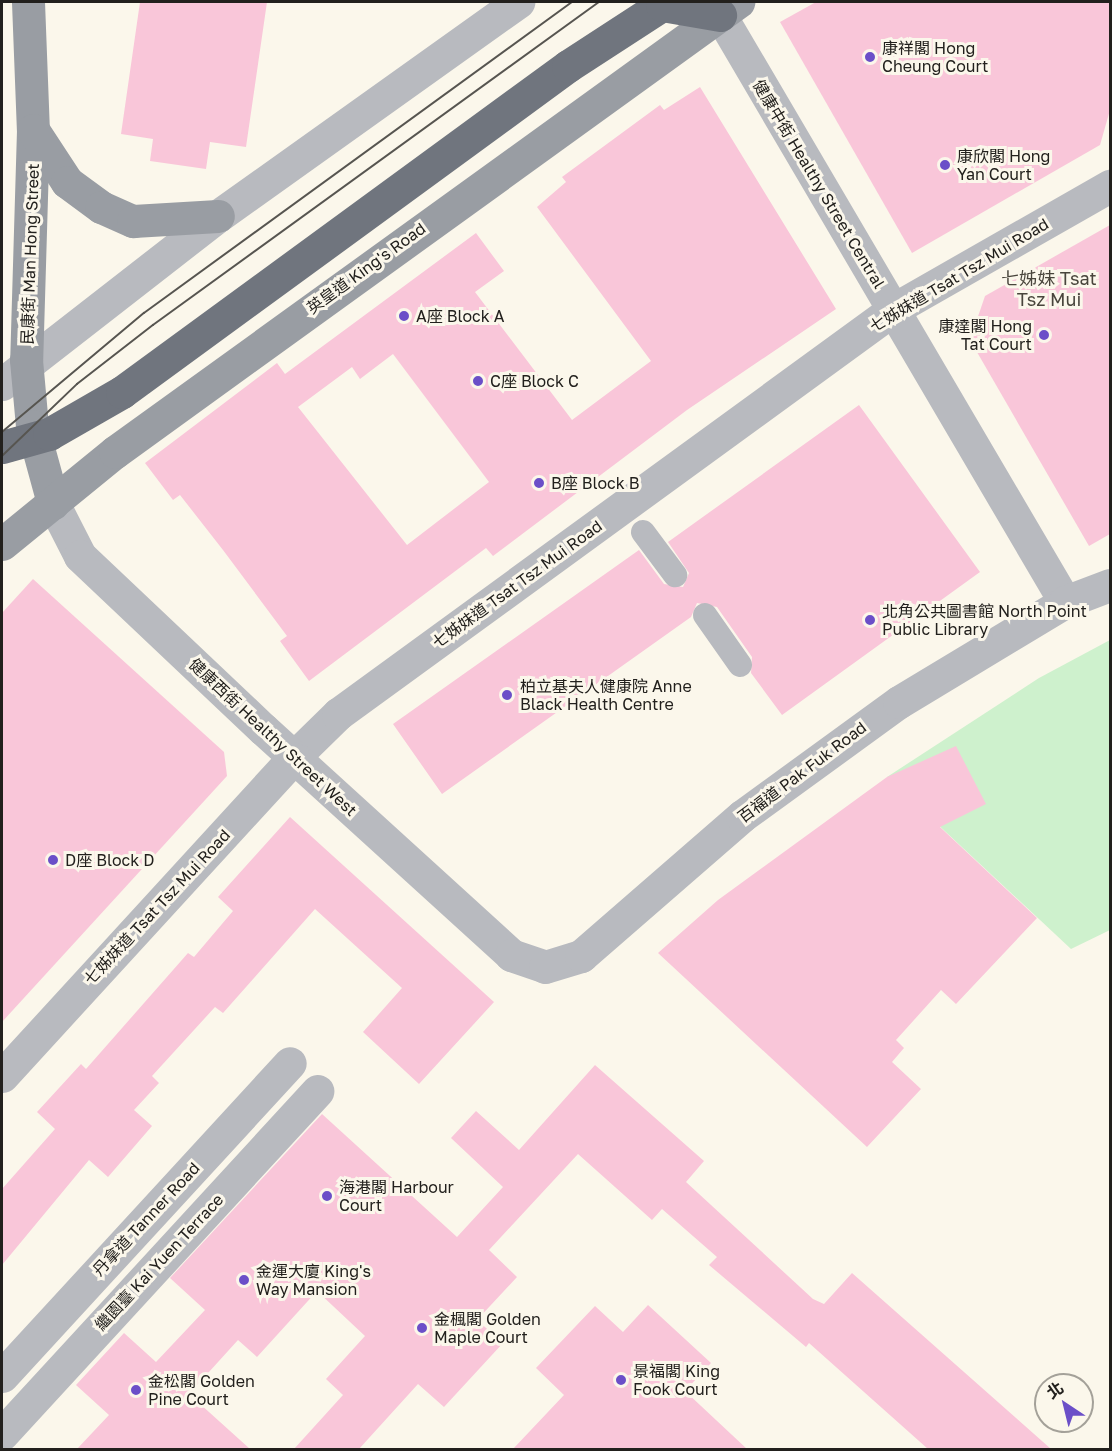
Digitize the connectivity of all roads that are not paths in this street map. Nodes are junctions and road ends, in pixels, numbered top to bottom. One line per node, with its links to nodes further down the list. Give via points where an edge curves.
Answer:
1 (28, 2): 4 (main road, 民康街 Man Hong Street)
2 (518, 2): 6 (street)
3 (729, 8): 7 (street, 健康中街 Healthy Street Central); 10 (highway, via 662,5 485,126 122,392 49,434); 11 (main road, 英皇道 King's Road, via 283,328)
4 (33, 130): 6 (main road, via 67,182 101,207 133,220); 8 (main road, 民康街 Man Hong Street)
5 (1110, 186): 7 (street, 七姊妹道 Tsat Tsz Mui Road)
6 (218, 216): 8 (street)
7 (894, 309): 16 (street, 健康中街 Healthy Street Central); 19 (street, 七姊妹道 Tsat Tsz Mui Road, via 338,714)
8 (26, 360): 9 (street); 11 (main road, 民康街 Man Hong Street, via 33,426)
9 (2, 384)
10 (2, 447)
11 (53, 503): 13 (main road, 英皇道 King's Road); 19 (street, 健康西街 Healthy Street West, via 80,556)
12 (643, 532): 14 (street)
13 (2, 544)
14 (675, 575)
15 (1110, 585): 16 (street, 百福道 Pak Fuk Road)
16 (1065, 602): 20 (street, 百福道 Pak Fuk Road, via 899,702 793,777 581,956 546,967)
17 (705, 615): 18 (street)
18 (740, 665)
19 (294, 758): 20 (street, 健康西街 Healthy Street West); 22 (street, 七姊妹道 Tsat Tsz Mui Road)
20 (511, 955)
21 (290, 1062): 24 (street, 丹拿道 Tanner Road)
22 (2, 1076)
23 (317, 1091): 25 (street, 繼園臺 Kai Yuen Terrace)
24 (2, 1376)
25 (2, 1434)

